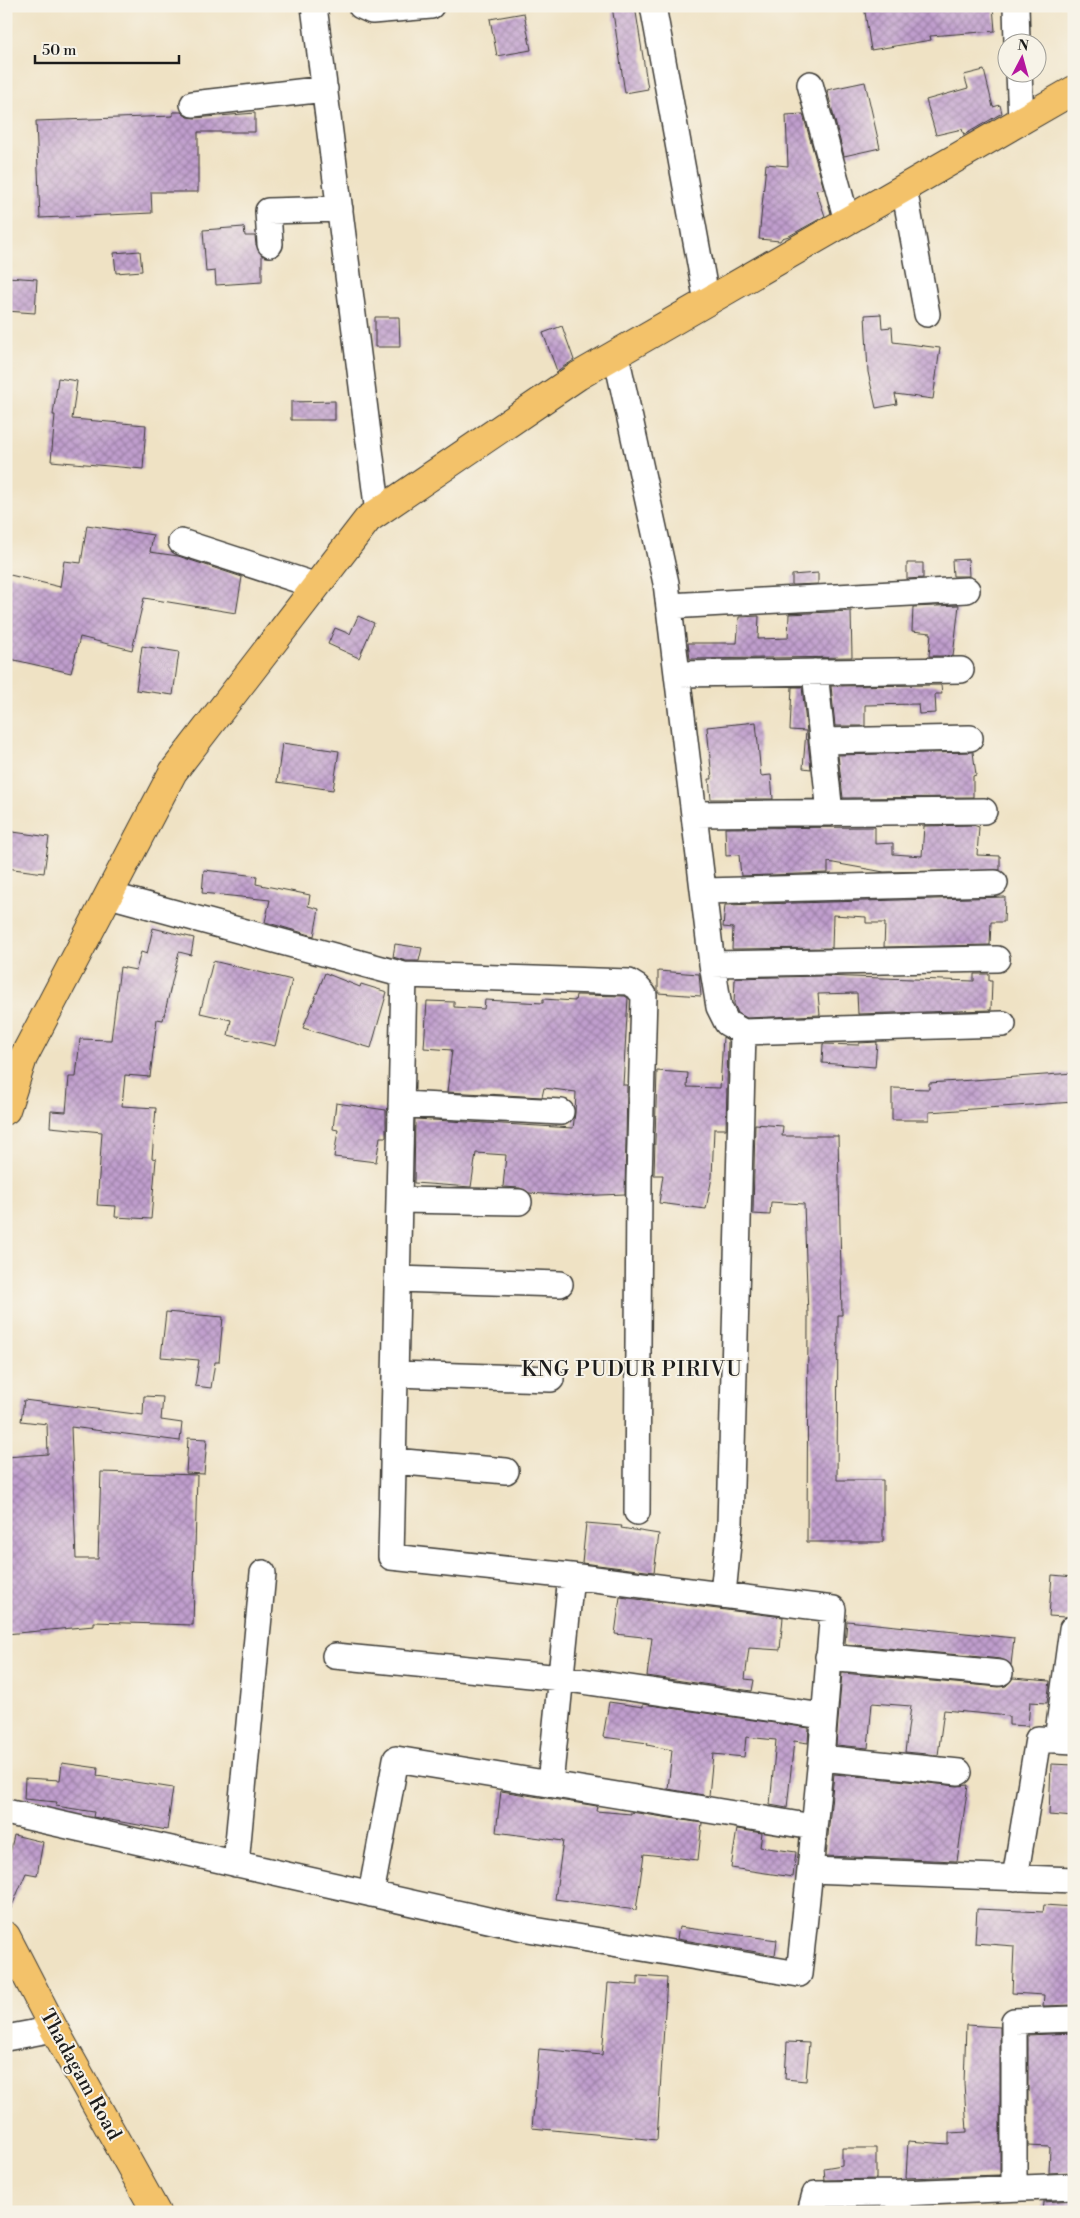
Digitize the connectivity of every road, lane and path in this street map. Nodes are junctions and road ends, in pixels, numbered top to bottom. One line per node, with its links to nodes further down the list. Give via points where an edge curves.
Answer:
1 (314, 6): 9 (street)
2 (361, 6): 3 (street, via 372,11)
3 (431, 6)
4 (653, 6): 17 (street)
5 (1016, 6): 6 (street)
6 (1017, 32)
7 (1019, 82): 12 (street)
8 (810, 84): 15 (street)
9 (325, 89): 11 (street); 14 (street)
10 (1074, 90): 12 (main road)
11 (193, 104)
12 (1021, 121): 13 (main road)
13 (904, 188): 15 (main road); 18 (street)
14 (340, 209): 16 (street, via 268,211); 20 (street)
15 (847, 221): 17 (main road)
16 (270, 244)
17 (707, 302): 19 (main road)
18 (927, 314)
19 (616, 355): 20 (main road, via 578,376); 24 (street)
20 (378, 513): 22 (main road, via 368,519)
21 (181, 542): 22 (street)
22 (317, 586): 35 (main road, via 174,772)
23 (967, 590): 24 (street)
24 (669, 606): 27 (street)
25 (961, 670): 26 (street)
26 (815, 672): 27 (street); 29 (street)
27 (678, 674): 32 (street)
28 (970, 738): 29 (street)
29 (822, 741): 31 (street)
30 (984, 811): 31 (street)
31 (830, 813): 32 (street)
32 (695, 814): 34 (street)
33 (995, 884): 34 (street)
34 (704, 891): 37 (street)
35 (109, 895): 38 (street); 42 (main road, via 23,1058)
36 (997, 959): 37 (street)
37 (712, 964): 40 (street, via 719,1007 727,1023)
38 (404, 975): 41 (street); 52 (street, via 630,982 644,995)
39 (1003, 1024): 40 (street)
40 (743, 1032): 55 (street, via 730,1524)
41 (401, 1104): 43 (street); 44 (street)
42 (6, 1110)
43 (561, 1112)
44 (399, 1200): 45 (street); 46 (street)
45 (519, 1202)
46 (397, 1279): 47 (street); 48 (street)
47 (560, 1284)
48 (395, 1374): 49 (street); 50 (street)
49 (551, 1379)
50 (393, 1461): 51 (street); 54 (street, via 391,1557)
51 (506, 1471)
52 (637, 1512)
53 (263, 1573): 68 (street)
54 (571, 1576): 55 (street); 60 (street)
55 (723, 1594): 58 (street, via 833,1609)
56 (1074, 1630): 62 (street)
57 (335, 1656): 60 (street)
58 (828, 1657): 59 (street); 61 (street)
59 (1000, 1673)
60 (561, 1678): 61 (street); 65 (street)
61 (823, 1716): 63 (street)
62 (1065, 1741): 70 (street, via 1038,1739)
63 (821, 1758): 64 (street); 67 (street)
64 (959, 1772)
65 (550, 1784): 67 (street); 72 (street, via 396,1759)
66 (6, 1812): 68 (street)
67 (814, 1827): 69 (street)
68 (236, 1864): 72 (street)
69 (810, 1870): 70 (street); 72 (street, via 799,1974 528,1929)
70 (1016, 1878): 71 (street)
71 (1074, 1880)
72 (372, 1894)
73 (6, 1936): 75 (main road, Thadagam Road)
74 (1074, 2019): 78 (street, via 1014,2021)
75 (54, 2030): 76 (street); 80 (main road, Thadagam Road)
76 (6, 2038)
77 (1074, 2186): 78 (street)
78 (1014, 2188): 79 (street)
79 (900, 2202): 81 (street, via 815,2194)
80 (156, 2212)
81 (810, 2212)

